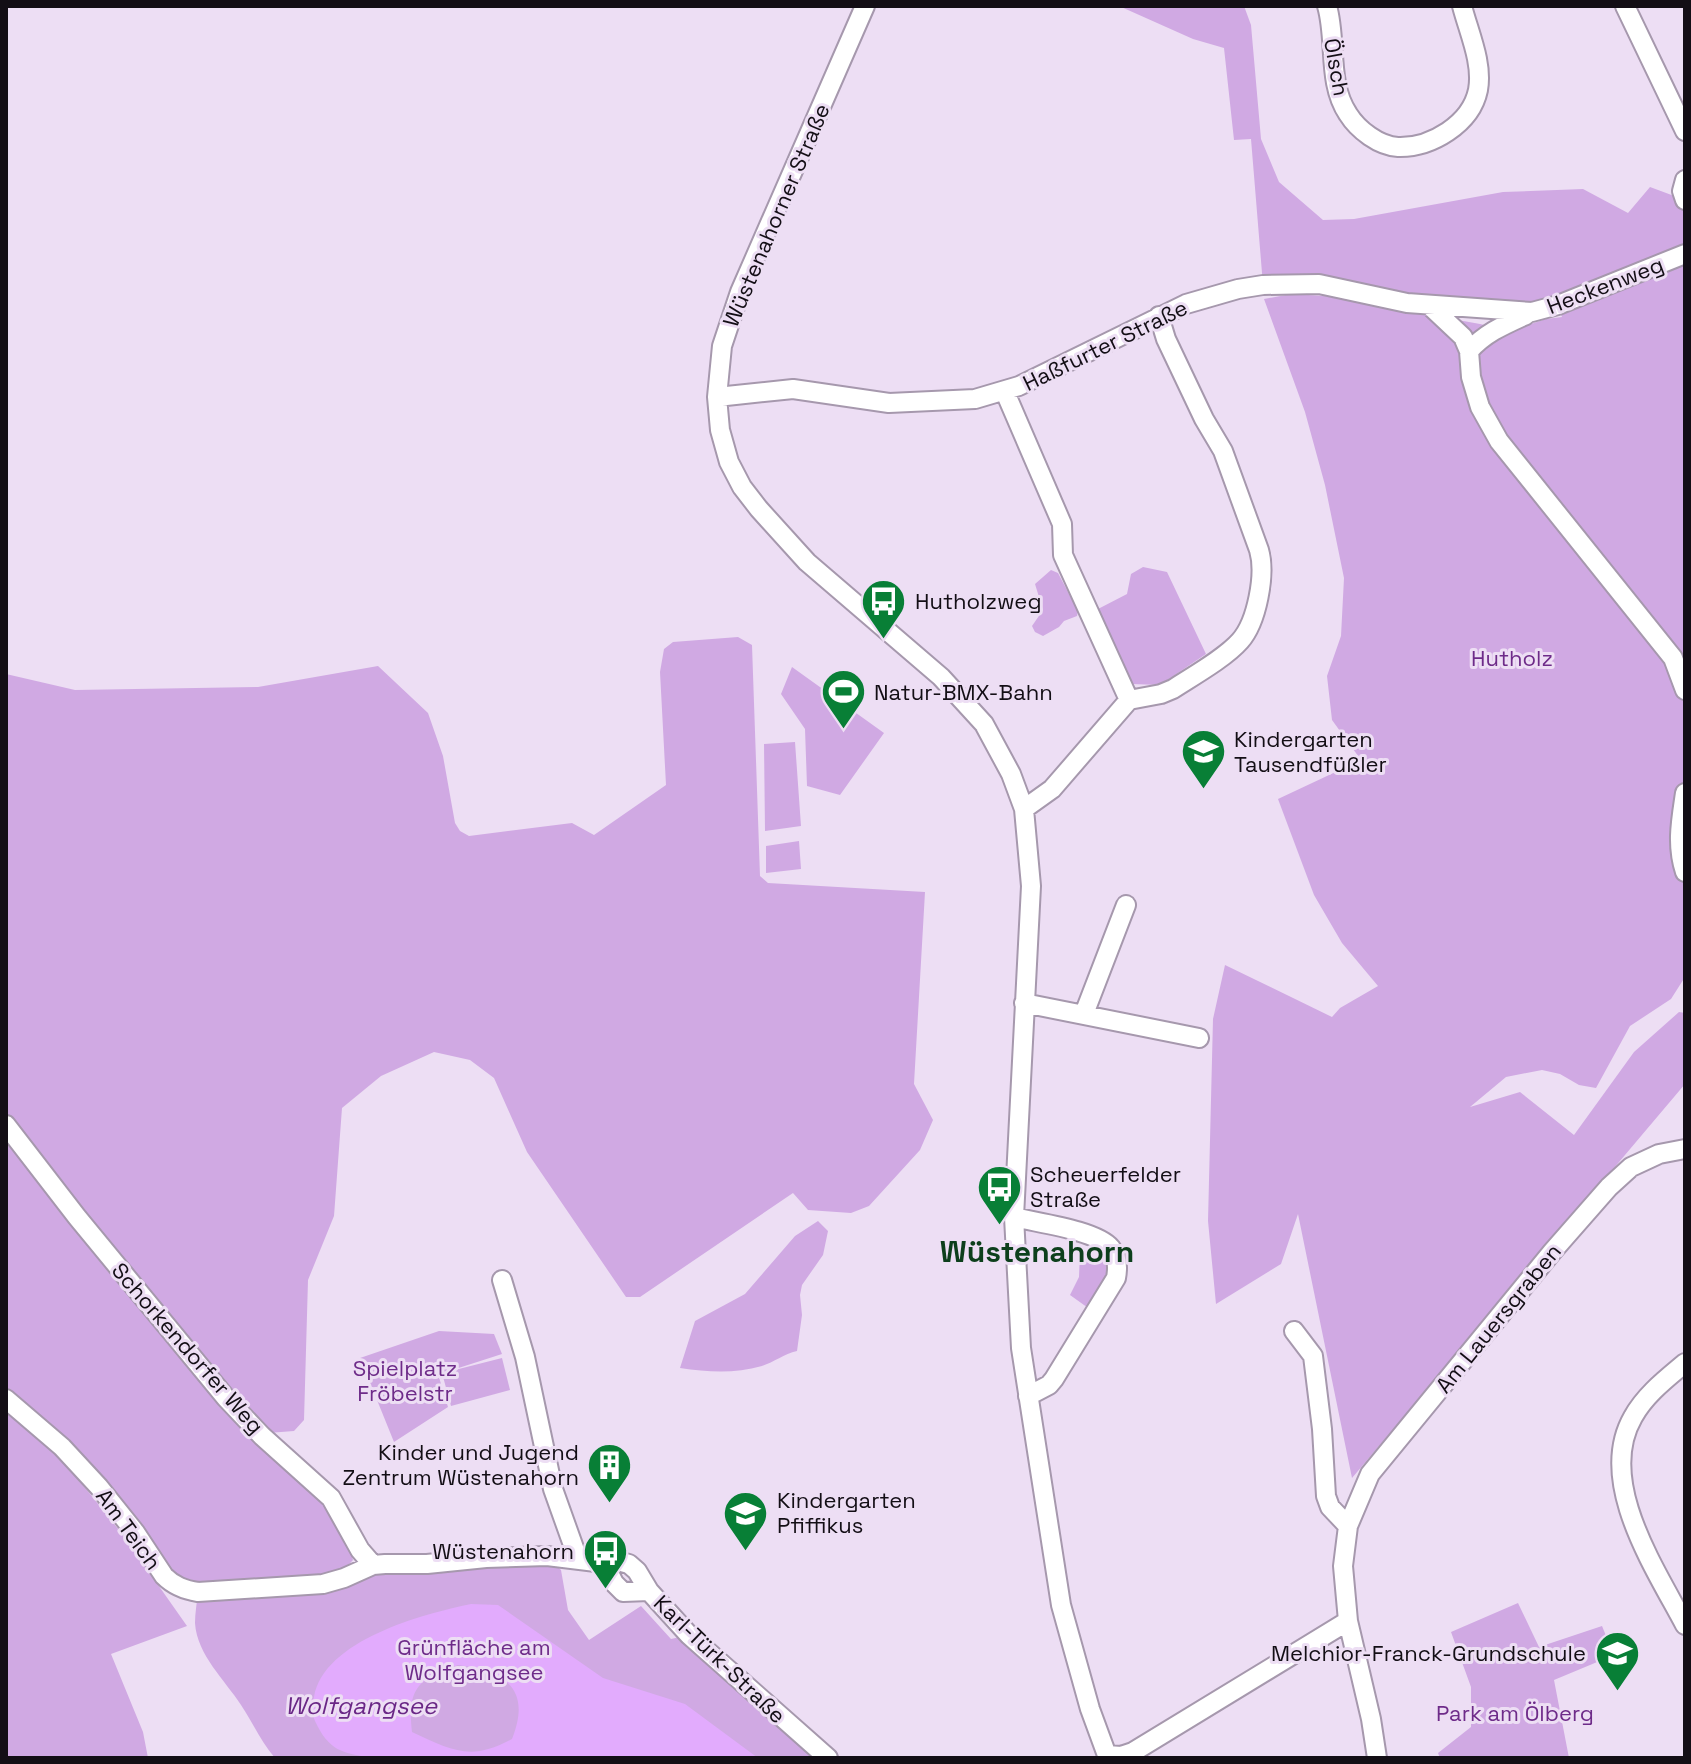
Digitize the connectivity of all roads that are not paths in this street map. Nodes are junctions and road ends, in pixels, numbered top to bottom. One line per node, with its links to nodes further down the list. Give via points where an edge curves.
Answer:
1 (865, 6): 14 (street, Wüstenahorner Straße, via 740,292 722,346)
2 (1327, 6): 3 (street, Ölsch, via 1335,76 1347,113 1360,129 1398,147 1433,140 1451,129 1474,102 1479,75)
3 (1462, 6)
4 (1625, 6): 5 (street)
5 (1685, 131)
6 (1685, 180): 7 (street)
7 (1685, 200)
8 (1685, 254): 10 (street, Heckenweg)
9 (1429, 305): 10 (street, Heckenweg); 11 (street, Haßfurter Straße, via 1339,286 1286,284 1238,289); 12 (street, via 1459,331)
10 (1532, 312): 12 (street, via 1497,328)
11 (1159, 316): 13 (street, Haßfurter Straße); 16 (street, via 1223,451 1263,561 1262,579 1240,641 1173,689)
12 (1469, 351): 15 (street, via 1480,407 1499,441 1673,658)
13 (1005, 392): 14 (street, Haßfurter Straße, via 913,403 793,389); 16 (street, via 1062,524 1063,555)
14 (717, 397): 18 (street, Wüstenahorner Straße, via 720,430 742,487 807,562 963,698 996,743)
15 (1685, 690)
16 (1129, 700): 18 (street, via 1052,789)
17 (1685, 793): 19 (street, via 1679,831)
18 (1024, 809): 21 (street, via 1031,886)
19 (1685, 872)
20 (1126, 905): 22 (street)
21 (1024, 1003): 22 (street); 26 (street)
22 (1084, 1014): 23 (street)
23 (1199, 1038)
24 (6, 1125): 34 (street, Schorkendorfer Weg, via 226,1398 322,1487)
25 (1685, 1149): 32 (street, Am Lauersgraben, via 1631,1167 1586,1211 1370,1474)
26 (1014, 1217): 30 (street); 30 (street, via 1104,1241 1118,1267 1054,1379)
27 (502, 1280): 33 (street, via 525,1357 547,1468)
28 (1294, 1331): 32 (street, via 1313,1356 1326,1496)
29 (1685, 1363): 36 (street, via 1635,1413 1622,1442 1620,1469 1639,1532)
30 (1028, 1396): 37 (street, via 1061,1605)
31 (6, 1399): 34 (street, Am Teich, via 99,1487 172,1584 198,1592 323,1584)
32 (1348, 1526): 35 (street, Am Lauersgraben, via 1343,1581)
33 (578, 1559): 34 (street, Karl-Türk-Straße, via 506,1557); 38 (street, Karl-Türk-Straße, via 629,1564 689,1635)
34 (373, 1565)
35 (1348, 1621): 37 (street, via 1133,1752); 39 (street, Am Lauersgraben)
36 (1685, 1625)
37 (1108, 1756)
38 (828, 1758)
39 (1377, 1758)

